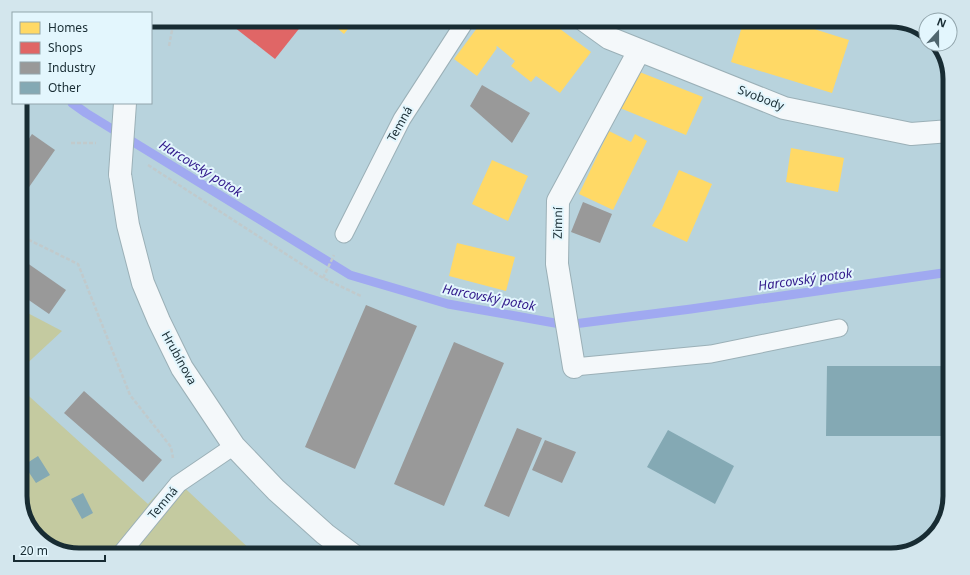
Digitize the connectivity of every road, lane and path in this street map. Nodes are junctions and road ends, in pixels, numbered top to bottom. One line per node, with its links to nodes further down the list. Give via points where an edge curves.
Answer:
1 (173, 27): 4 (path)
2 (462, 27): 11 (lane, Temná, via 402,120)
3 (594, 27): 5 (street, Svobody, via 609,38)
4 (169, 46)
5 (640, 51): 7 (street, Svobody, via 784,108 911,134); 15 (street, Zimní, via 558,201 558,264)
6 (124, 104): 16 (street, Hrubínova, bridge, via 120,174 128,225 144,283 158,321 182,368)
7 (943, 132)
8 (102, 142): 9 (path)
9 (71, 143)
10 (145, 164): 13 (path, via 323,278)
11 (344, 234)
12 (27, 239): 17 (path, via 78,264 130,395 171,446)
13 (360, 296)
14 (839, 328): 15 (lane, via 711,354)
15 (572, 358)
16 (234, 446): 17 (lane, Temná); 19 (street, Hrubínova, via 276,490)
17 (178, 484): 18 (lane, Temná)
18 (126, 548)
19 (344, 548)

